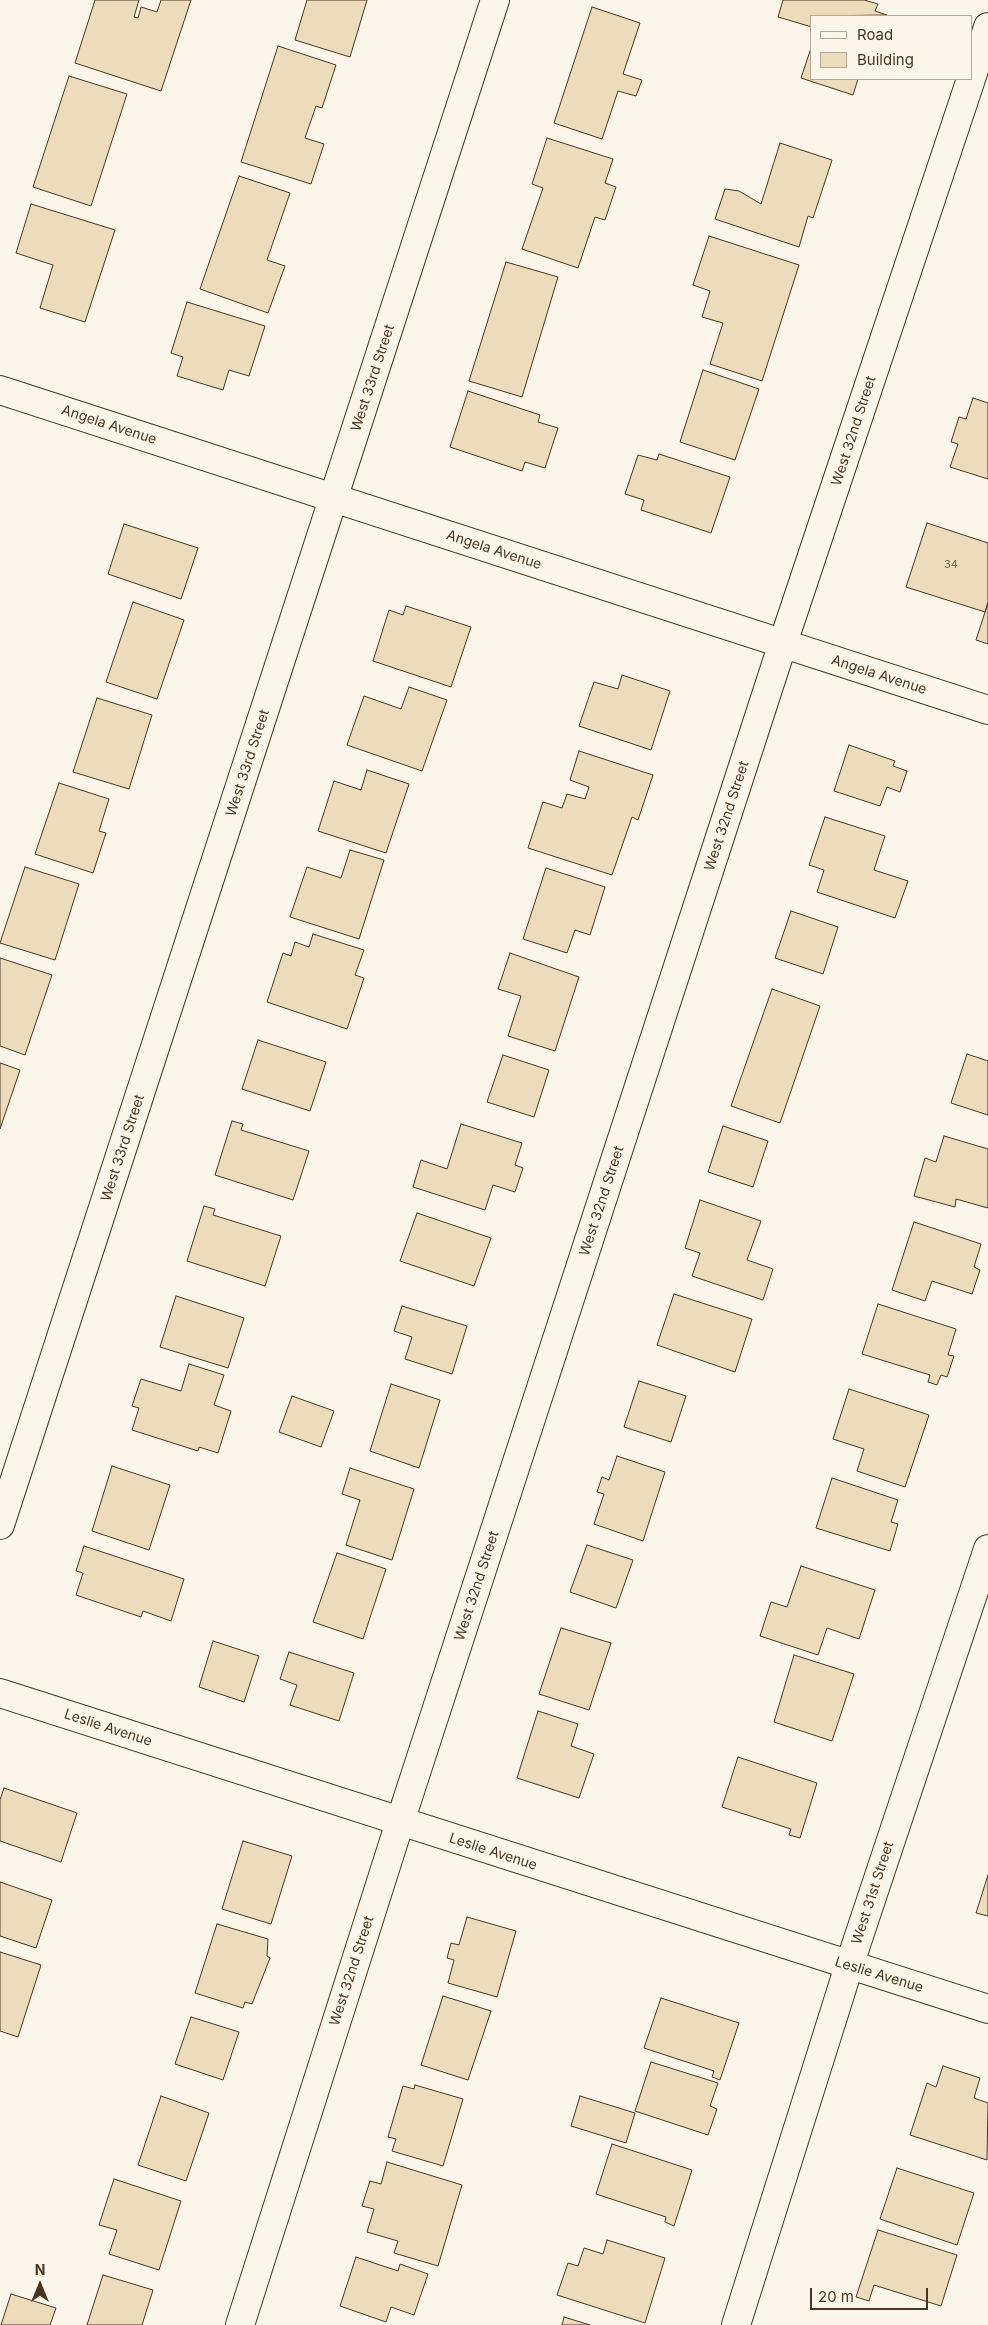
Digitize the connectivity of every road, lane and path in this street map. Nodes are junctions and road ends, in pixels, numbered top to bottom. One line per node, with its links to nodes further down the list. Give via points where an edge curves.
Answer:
1 (495, 0): 6 (street, West 33rd Street)
2 (988, 27): 3 (street, West 32nd Street)
3 (973, 71)
4 (970, 80): 7 (street, West 32nd Street)
5 (0, 390): 6 (street, Angela Avenue)
6 (334, 498): 7 (street, Angela Avenue); 9 (street, West 33rd Street)
7 (784, 643): 8 (street, Angela Avenue); 12 (street, West 32nd Street)
8 (988, 710)
9 (0, 1525)
10 (988, 1549): 13 (street, West 31st Street)
11 (0, 1693): 12 (street, Leslie Avenue)
12 (400, 1822): 13 (street, Leslie Avenue); 15 (street, West 32nd Street)
13 (849, 1966): 14 (street, Leslie Avenue); 16 (street, West 31st Street)
14 (988, 2009)
15 (240, 2325)
16 (736, 2325)

